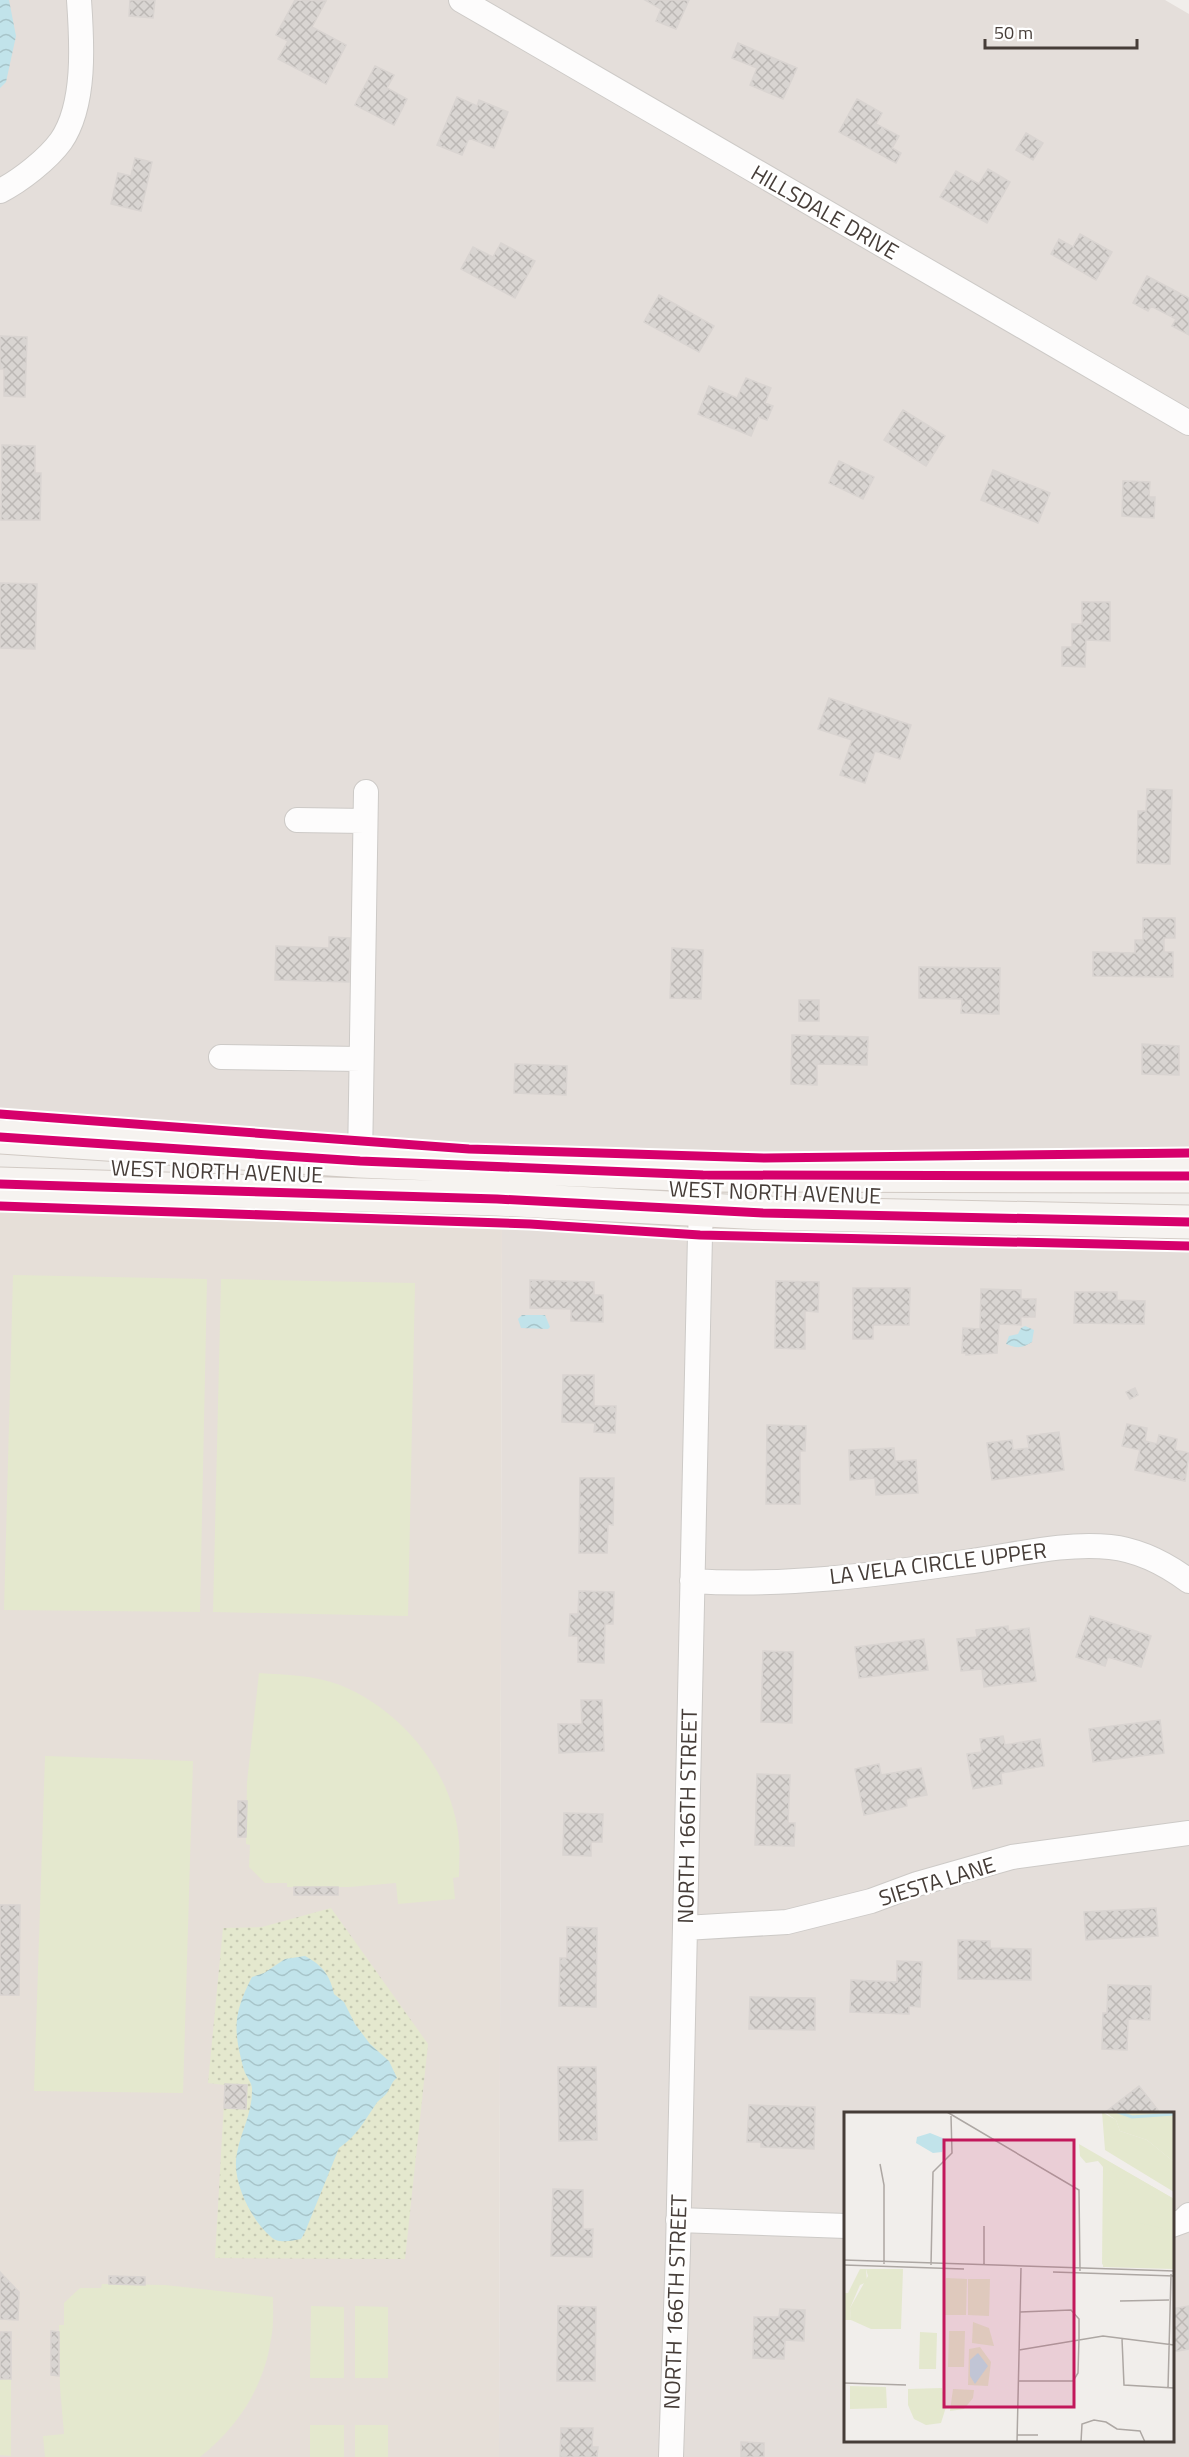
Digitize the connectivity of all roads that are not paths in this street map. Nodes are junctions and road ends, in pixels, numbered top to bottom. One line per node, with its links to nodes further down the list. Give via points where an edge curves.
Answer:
1 (79, 0): 3 (street, via 80,70 77,98 68,125 60,141 29,172)
2 (461, 0): 4 (street, HILLSDALE DRIVE)
3 (0, 191)
4 (1189, 423)
5 (366, 792): 7 (street)
6 (297, 820): 7 (street)
7 (365, 821): 9 (street)
8 (221, 1057): 9 (street)
9 (361, 1059): 11 (street)
10 (0, 1137): 11 (main road, WEST NORTH AVENUE)
11 (360, 1161): 12 (main road, WEST NORTH AVENUE)
12 (704, 1175): 13 (main road, WEST NORTH AVENUE); 15 (street, NORTH 166TH STREET)
13 (1189, 1176)
14 (0, 1184): 15 (main road, WEST NORTH AVENUE, via 497,1199)
15 (702, 1211): 16 (main road, WEST NORTH AVENUE); 18 (street, NORTH 166TH STREET)
16 (1189, 1222)
17 (1184, 1577): 18 (street, LA VELA CIRCLE UPPER, via 1137,1553 1084,1546 817,1579)
18 (692, 1581): 20 (street, NORTH 166TH STREET)
19 (1189, 1833): 20 (street, SIESTA LANE, via 1012,1857 871,1901 787,1922)
20 (685, 1928): 21 (street, NORTH 166TH STREET)
21 (678, 2220): 22 (street); 23 (street, NORTH 166TH STREET)
22 (844, 2226)
23 (671, 2457)

